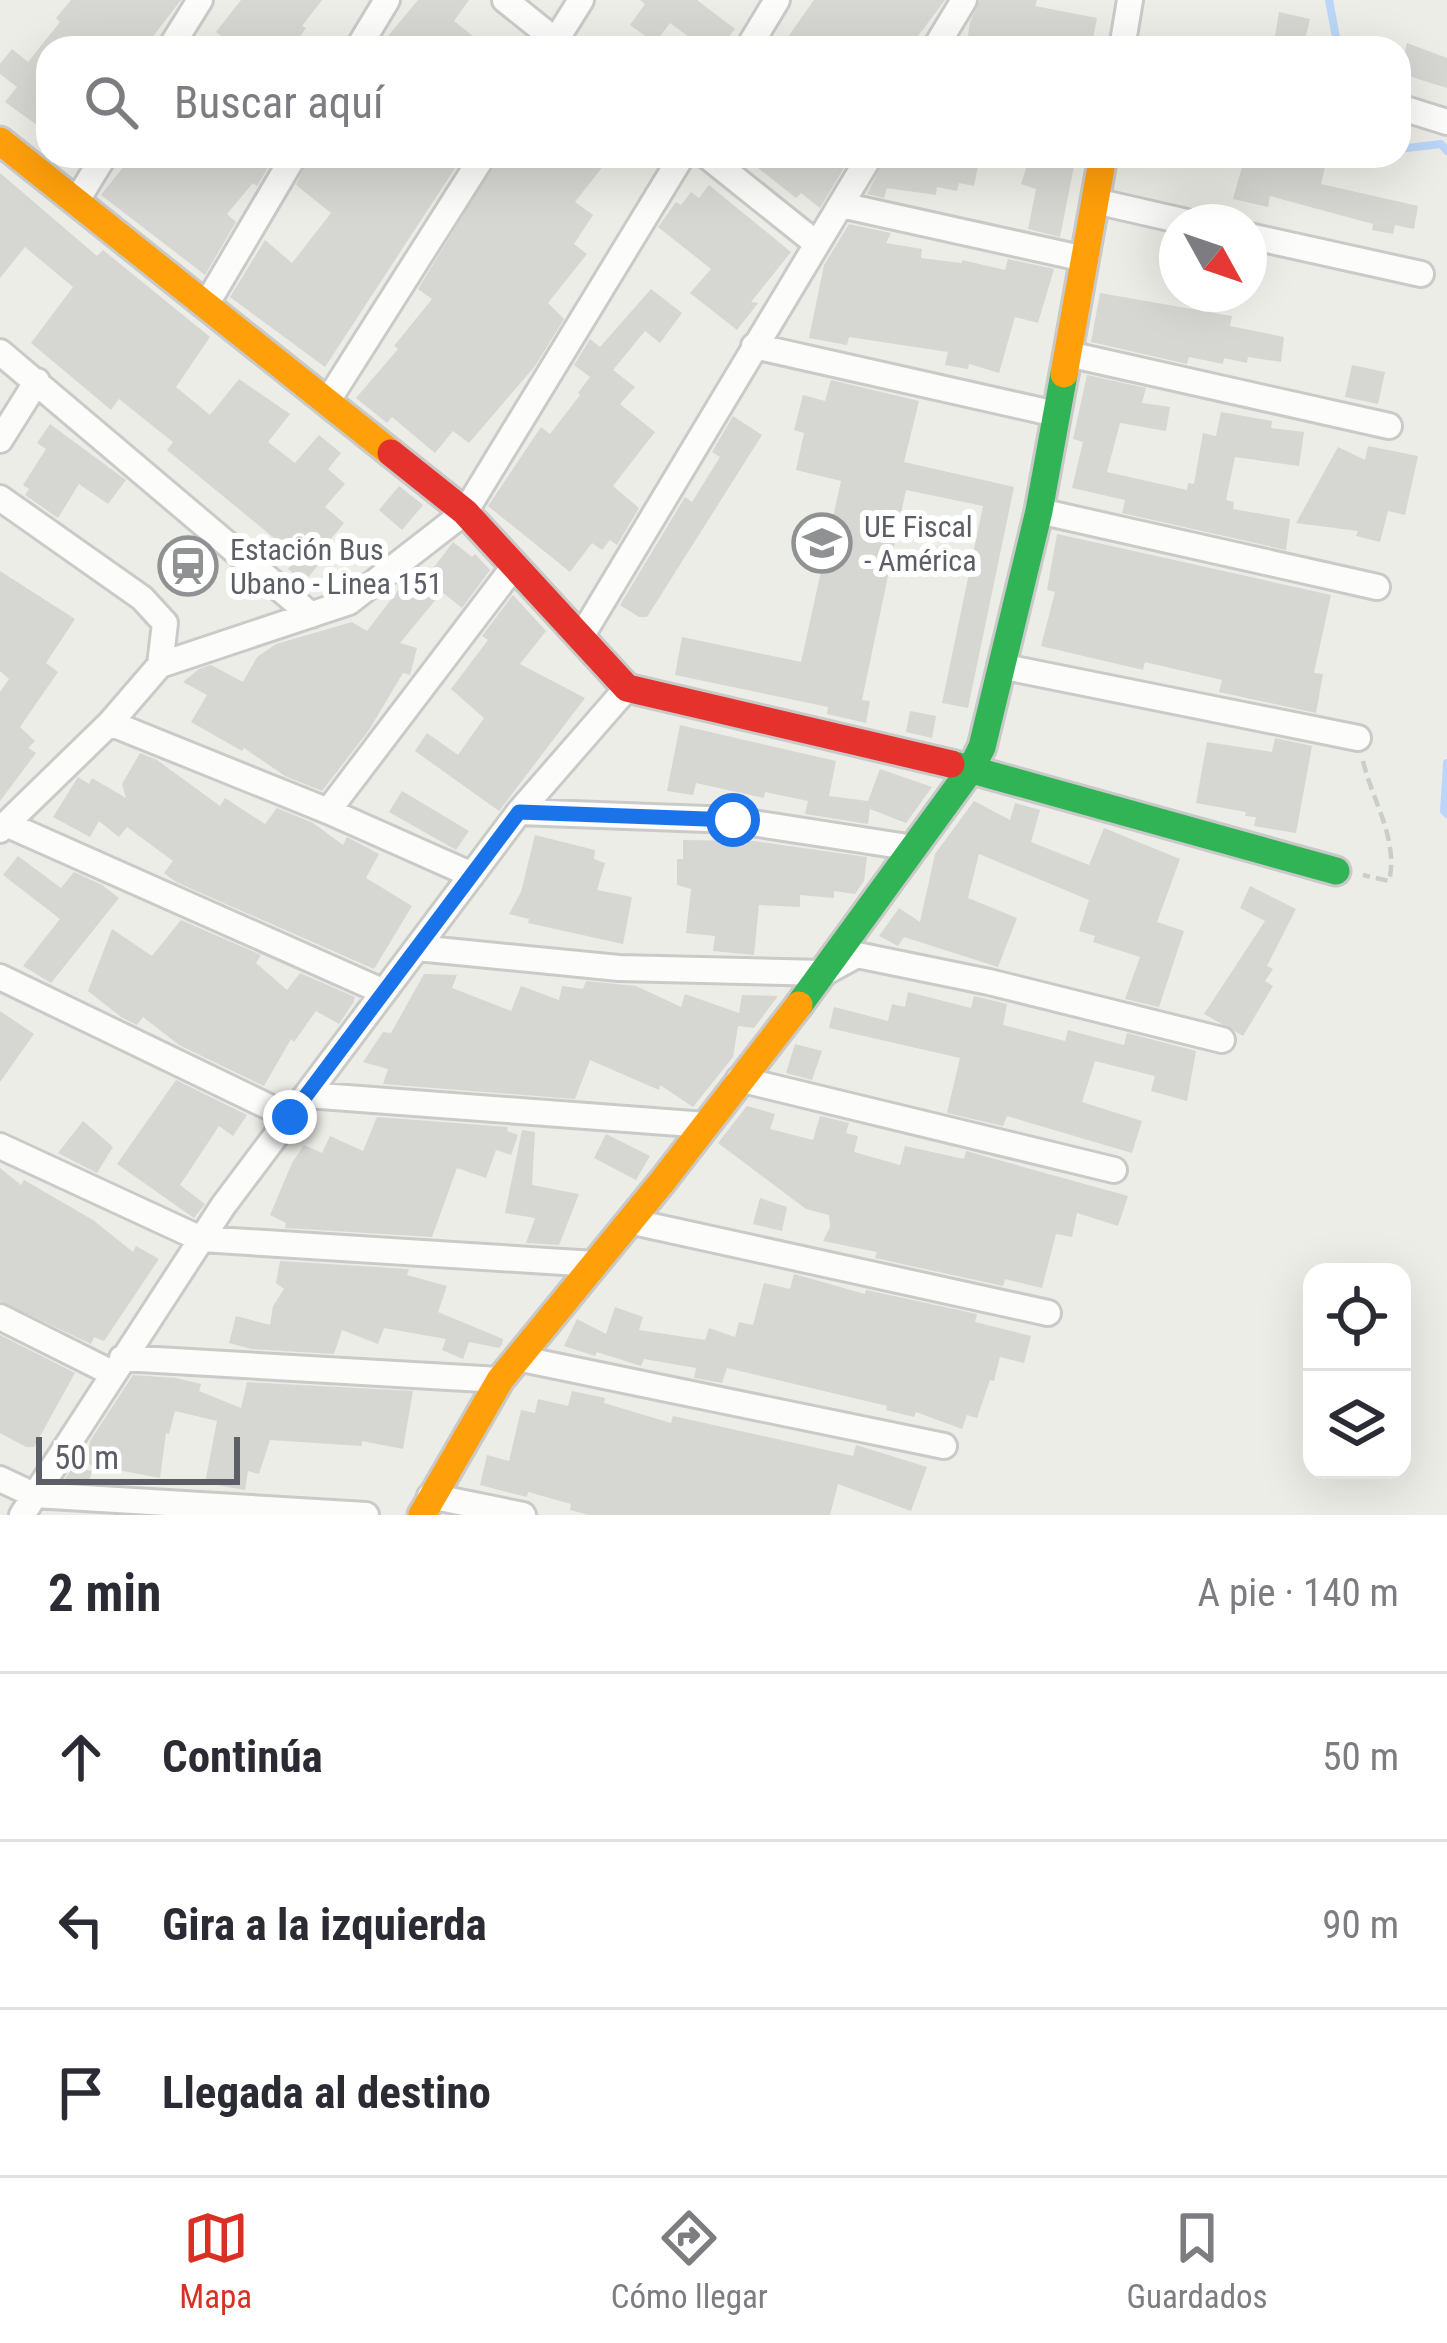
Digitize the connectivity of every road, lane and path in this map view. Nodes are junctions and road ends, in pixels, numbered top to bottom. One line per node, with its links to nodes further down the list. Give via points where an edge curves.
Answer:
1 (200, 0): 8 (street)
2 (387, 0): 9 (street)
3 (505, 0): 10 (street)
4 (581, 0): 11 (street)
5 (777, 0): 12 (street)
6 (964, 0): 13 (street)
7 (1130, 0): 14 (street)
8 (178, 36)
9 (365, 36)
10 (546, 36)
11 (562, 36)
12 (755, 36)
13 (942, 36)
14 (1130, 36)
15 (1411, 111): 16 (street)
16 (1447, 122)
17 (0, 141): 26 (street)
18 (97, 168): 26 (street)
19 (287, 168): 33 (street)
20 (475, 168): 38 (street)
21 (675, 168): 44 (street)
22 (722, 168): 30 (street)
23 (863, 168): 27 (street)
24 (1100, 168): 25 (street)
25 (1094, 201): 28 (street); 31 (street)
26 (76, 202): 33 (street)
27 (841, 205): 30 (street); 31 (street)
28 (1159, 216)
29 (1267, 240): 32 (street)
30 (818, 244): 34 (street)
31 (1085, 259): 36 (street)
32 (1421, 274)
33 (206, 305): 38 (street)
34 (754, 346): 39 (street); 48 (street)
35 (0, 352): 37 (street)
36 (1068, 354): 39 (street); 40 (street)
37 (38, 381): 41 (street); 47 (street)
38 (327, 402): 44 (street)
39 (1056, 414): 43 (street)
40 (1389, 426)
41 (0, 440)
42 (0, 498): 49 (street, via 142,598 165,623)
43 (1039, 511): 46 (street); 50 (street)
44 (465, 512): 45 (street); 47 (street, via 349,602)
45 (515, 566): 48 (street); 55 (street)
46 (1378, 587)
47 (311, 615): 49 (street)
48 (581, 637): 51 (street)
49 (160, 665): 52 (street)
50 (1000, 666): 53 (street); 54 (street)
51 (627, 688): 54 (street); 56 (street)
52 (110, 723): 55 (street); 57 (street)
53 (1358, 738): 59 (path, via 1392,868 1384,881)
54 (971, 769): 58 (street); 59 (street)
55 (328, 811): 60 (street)
56 (519, 812): 58 (street, via 733,820); 60 (street)
57 (3, 827): 64 (street)
58 (914, 848): 62 (street)
59 (1336, 871)
60 (472, 875): 61 (street)
61 (417, 948): 62 (street, via 620,968); 64 (street)
62 (824, 973): 65 (street, via 857,956); 66 (street)
63 (0, 977): 68 (street)
64 (384, 992): 67 (street)
65 (1222, 1040)
66 (739, 1079): 69 (street); 71 (street)
67 (307, 1095): 68 (street); 69 (street)
68 (290, 1117): 73 (street)
69 (706, 1125): 72 (street)
70 (0, 1146): 73 (street)
71 (1114, 1171)
72 (629, 1221): 74 (street); 75 (street)
73 (201, 1239): 74 (street); 77 (street)
74 (595, 1264): 78 (street)
75 (1048, 1313)
76 (0, 1317): 77 (street)
77 (117, 1366): 78 (street); 81 (street)
78 (509, 1369): 79 (street); 82 (street)
79 (944, 1446)
80 (0, 1479): 81 (street)
81 (28, 1505): 83 (street)
82 (426, 1505): 84 (street)
83 (366, 1515)
84 (523, 1515)

